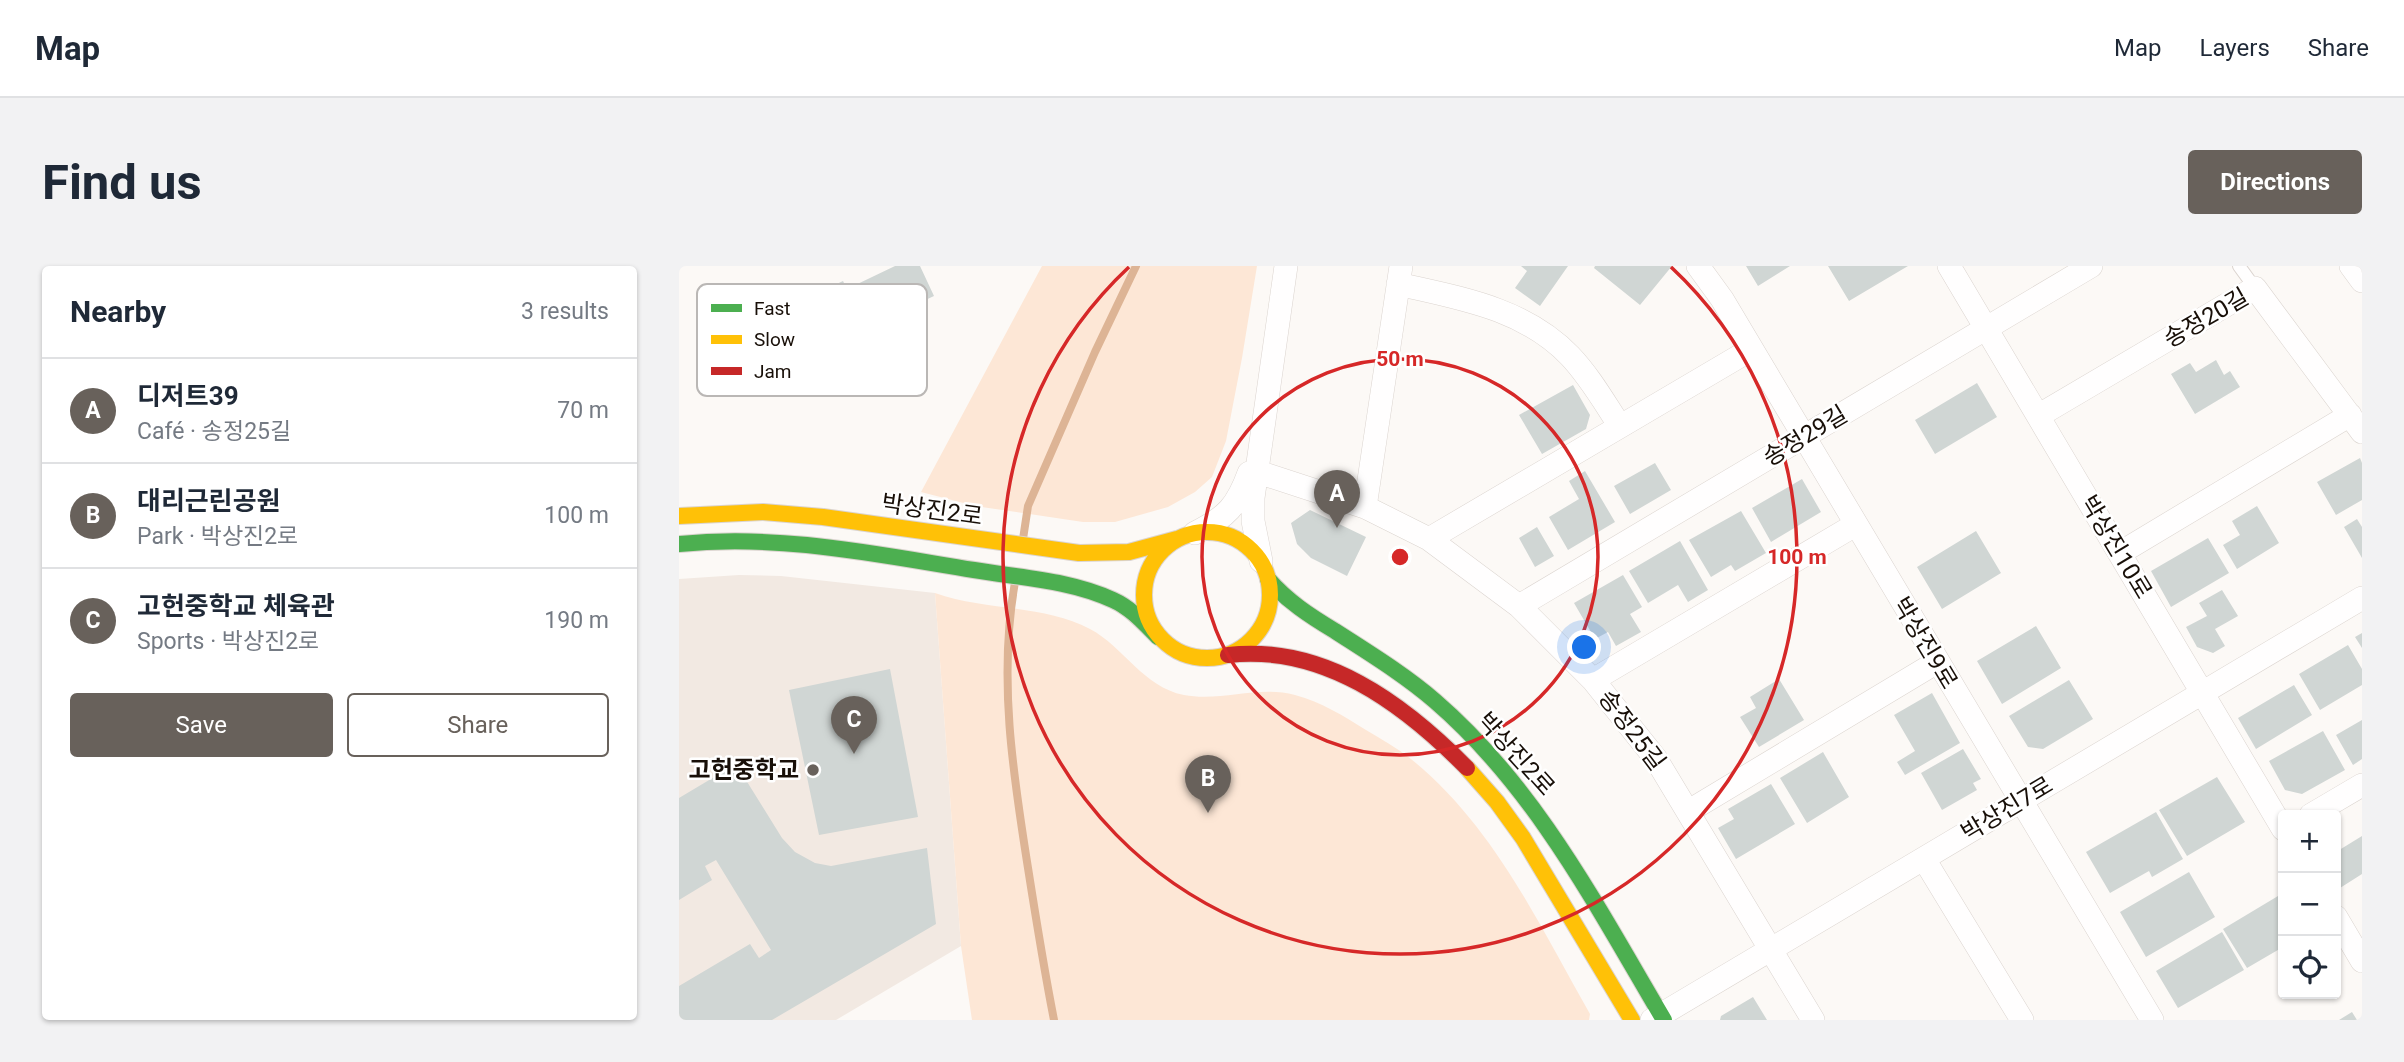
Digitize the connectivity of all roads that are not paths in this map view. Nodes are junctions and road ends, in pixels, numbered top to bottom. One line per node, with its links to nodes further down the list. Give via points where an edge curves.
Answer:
1 (1286, 266): 15 (street)
2 (1698, 266): 11 (street, 박상진9로)
3 (1949, 266): 10 (street, 박상진10로)
4 (2091, 266): 10 (street, 송정29길)
5 (2239, 266): 9 (lane)
6 (2351, 266): 8 (street)
7 (1400, 275): 14 (street, via 1491,306 1542,334 1588,377); 18 (street)
8 (2362, 282)
9 (2255, 288): 12 (street, 송정20길); 13 (street, 송정20길)
10 (1986, 328): 12 (street, 박상진10로); 16 (street, 송정29길)
11 (1750, 350): 14 (street); 16 (street, 박상진9로)
12 (2038, 416): 24 (street, 박상진10로)
13 (2356, 424): 24 (street)
14 (1620, 426): 22 (street)
15 (1261, 429): 17 (street); 21 (street, via 1231,510)
16 (1802, 438): 20 (street, 박상진9로); 27 (street, 송정29길)
17 (1255, 471): 18 (street, 송정25길); 25 (street, via 1252,521)
18 (1365, 507): 22 (street, 송정25길)
19 (679, 516): 21 (street, 박상진2로, via 764,512 823,517 1090,554 1133,553)
20 (1855, 525): 30 (street, 박상진9로); 31 (street)
21 (1186, 536): 25 (street, 박상진2로, via 1214,532 1232,537 1248,547); 28 (street, via 1162,550 1150,565 1144,584 1148,621)
22 (1429, 539): 27 (street, 송정25길)
23 (679, 544): 28 (street, 박상진2로, via 818,543 1073,585 1115,600)
24 (2120, 553): 32 (street, 박상진10로)
25 (1265, 570): 29 (street, via 1271,598 1267,616 1245,646); 42 (street, 박상진2로, via 1292,604 1435,701 1517,783 1551,829)
26 (2362, 598): 32 (street, 박상진7로)
27 (1519, 606): 31 (street, 송정25길)
28 (1158, 637): 29 (street, 박상진2로, via 1190,657)
29 (1228, 655): 43 (street, 박상진2로, via 1273,653 1323,666 1380,695 1417,723 1496,801 1527,844)
30 (1937, 662): 34 (street, 박상진9로); 36 (street)
31 (1593, 680): 36 (street, 송정25길, via 1656,760)
32 (2202, 693): 34 (street, 박상진7로); 37 (street, 박상진10로)
33 (2362, 785): 35 (street)
34 (2021, 801): 38 (street, 박상진7로); 46 (street, 박상진9로)
35 (2320, 810)
36 (1689, 811): 40 (street, 송정25길)
37 (2278, 821)
38 (1924, 859): 40 (street, 박상진7로); 45 (street)
39 (2341, 925): 41 (street)
40 (1771, 949): 42 (street, 박상진7로); 44 (street, 송정25길)
41 (2362, 961)
42 (1659, 1018)
43 (1632, 1020)
44 (1813, 1020)
45 (2022, 1020)
46 (2152, 1020)

